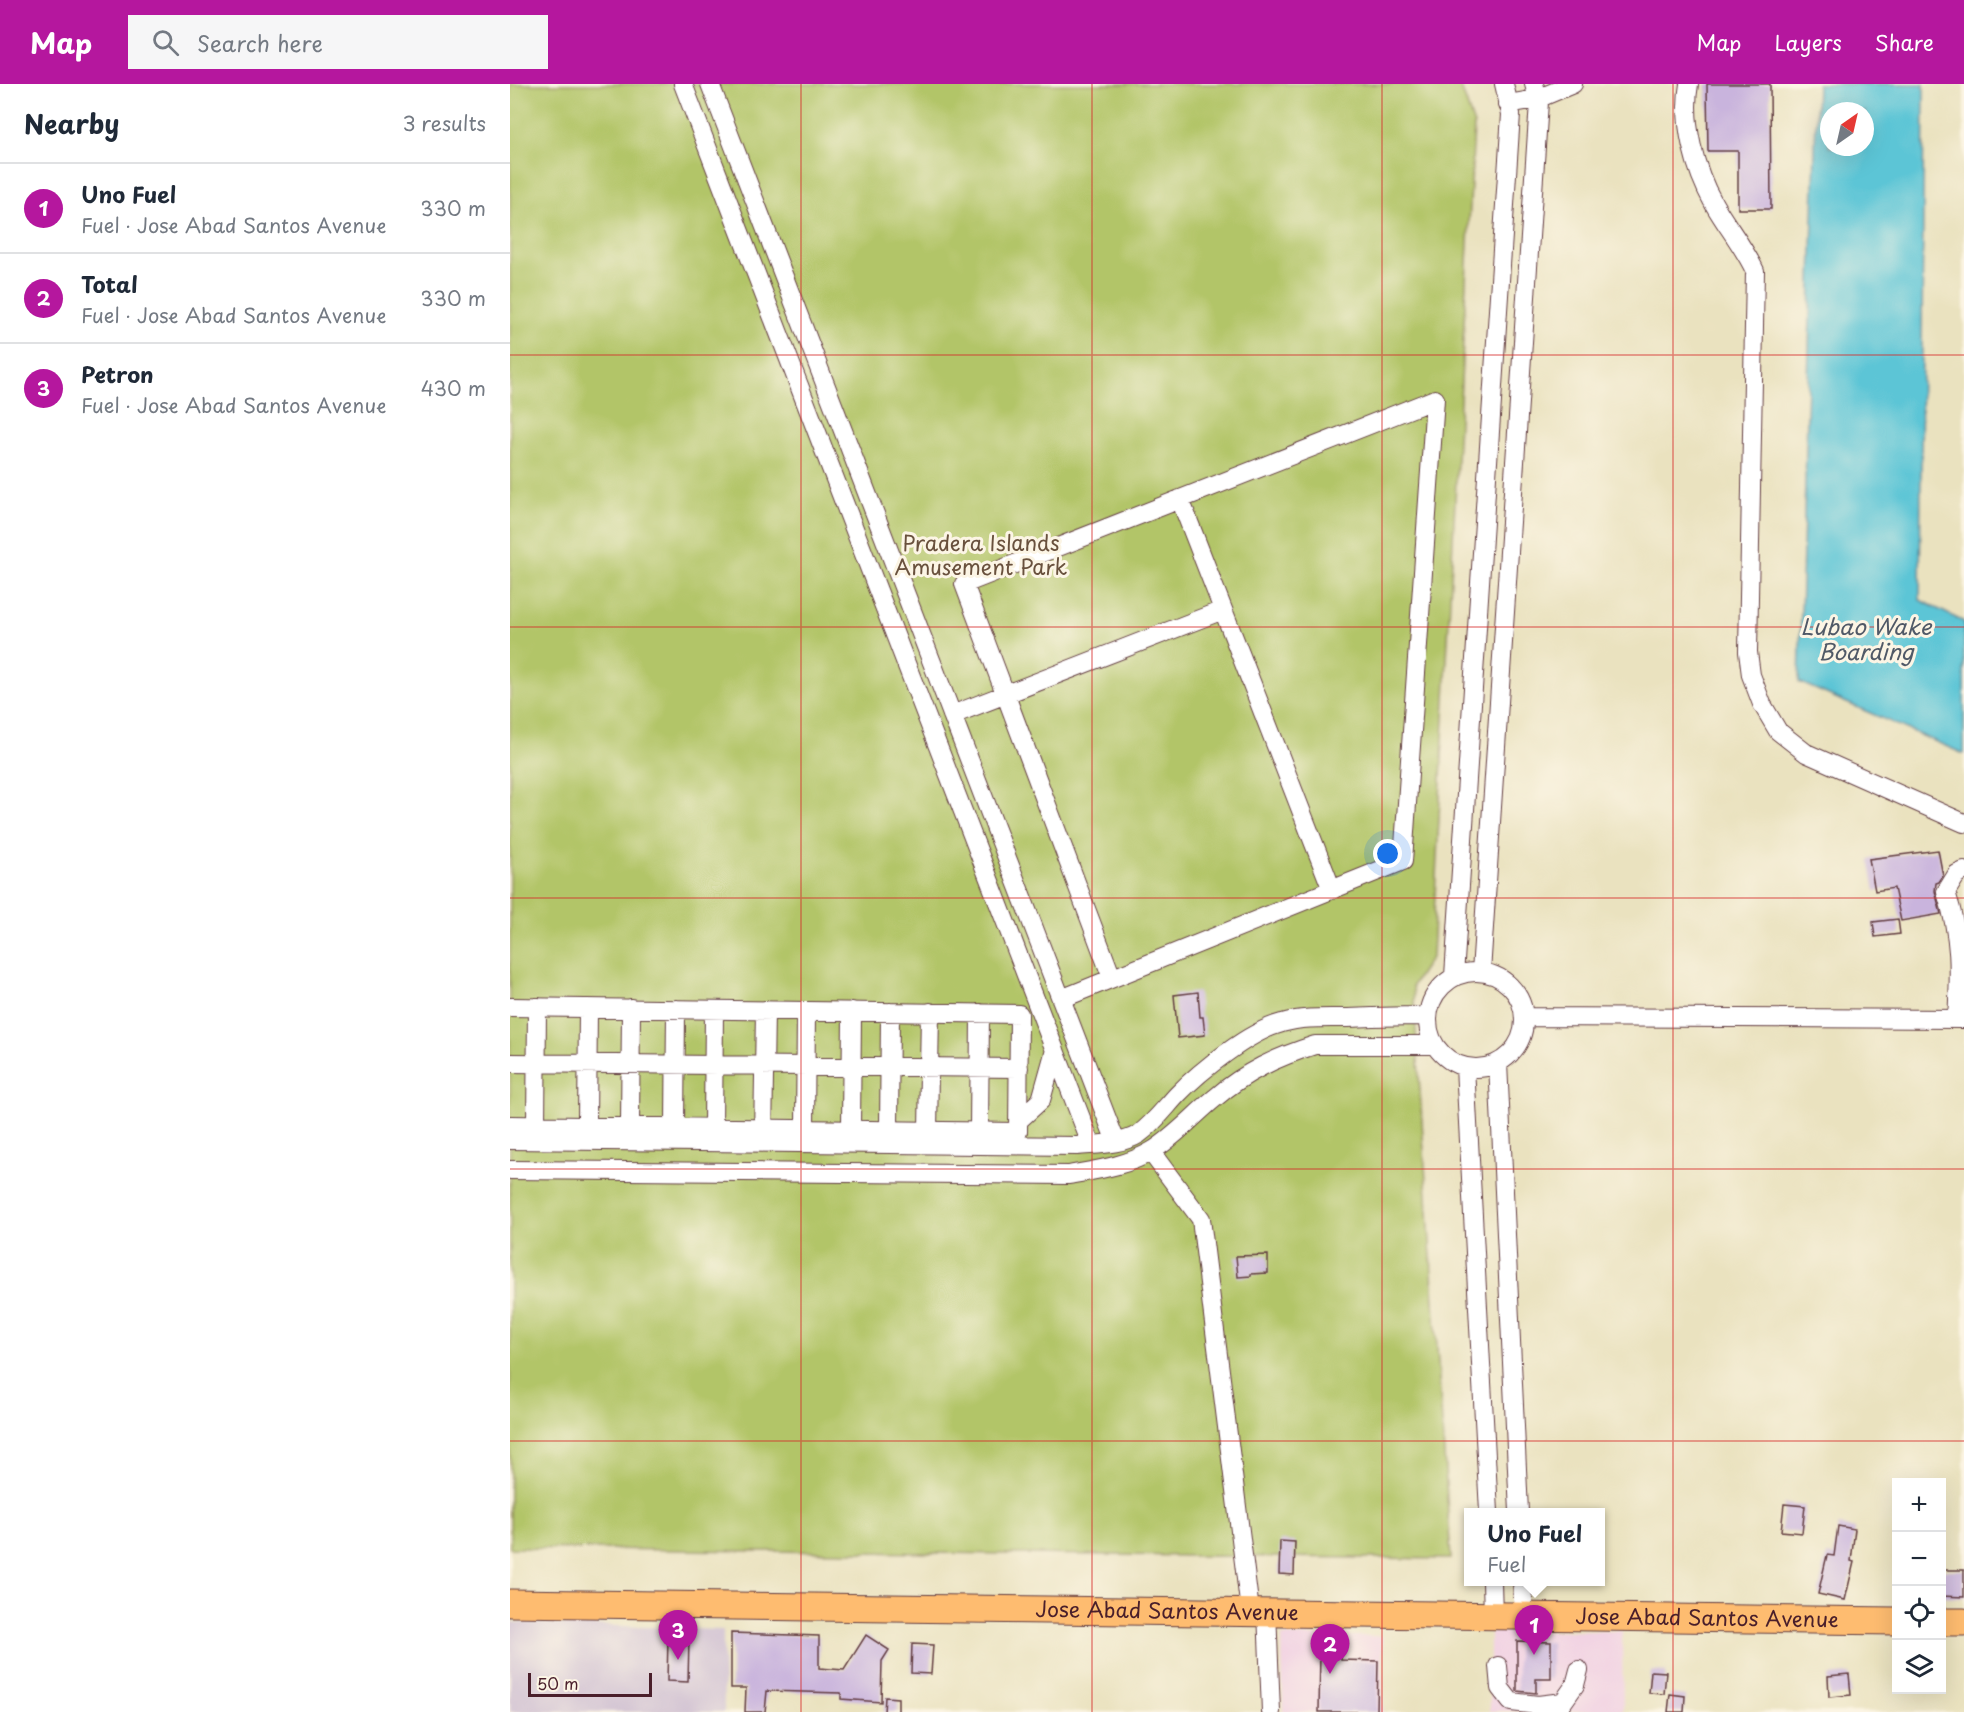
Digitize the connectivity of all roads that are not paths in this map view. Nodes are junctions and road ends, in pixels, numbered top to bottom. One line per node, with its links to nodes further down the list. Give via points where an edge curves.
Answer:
1 (683, 84): 37 (street)
2 (710, 84): 11 (street)
3 (1504, 84): 7 (street)
4 (1573, 84): 6 (street)
5 (1689, 84): 12 (street, via 1686,97 1690,134 1701,175 1714,205 1755,271 1748,652 1751,675 1778,731 1806,753)
6 (1535, 91): 7 (street); 16 (street, via 1539,102)
7 (1508, 104): 17 (street, via 1511,114)
8 (1180, 499): 9 (street); 10 (street, via 964,584); 15 (street, via 1435,399 1403,861)
9 (1223, 610): 10 (street); 15 (street)
10 (1005, 694): 11 (street); 18 (street)
11 (952, 715): 20 (street)
12 (1964, 823)
13 (1964, 858): 14 (street)
14 (1964, 870): 19 (street, via 1946,892 1959,942)
15 (1332, 890): 18 (street)
16 (1480, 972): 17 (street); 34 (street, via 1506,982 1518,998)
17 (1454, 976): 33 (street, via 1433,997)
18 (1112, 978): 20 (street)
19 (1962, 982): 35 (street)
20 (1061, 999): 67 (street)
21 (510, 1007): 22 (street)
22 (537, 1007): 23 (street); 39 (street)
23 (588, 1008): 24 (street); 40 (street)
24 (631, 1008): 25 (street); 41 (street)
25 (676, 1009): 26 (street); 42 (street)
26 (714, 1010): 27 (street); 44 (street)
27 (765, 1010): 28 (street); 45 (street)
28 (806, 1011): 29 (street); 46 (street)
29 (852, 1011): 30 (street); 47 (street)
30 (890, 1012): 31 (street); 48 (street)
31 (930, 1012): 32 (street); 49 (street)
32 (980, 1013): 50 (street); 51 (street, via 1019,1014)
33 (1428, 1016): 36 (street, via 1427,1026); 67 (street, via 1312,1018 1281,1023 1222,1057 1137,1135)
34 (1524, 1017): 35 (street); 43 (street, via 1518,1045)
35 (1961, 1019)
36 (1434, 1045): 52 (street, via 1451,1062); 69 (street, via 1315,1045 1297,1050 1249,1071)
37 (1055, 1050): 53 (street, via 1041,1100); 68 (street)
38 (510, 1063): 39 (street)
39 (536, 1063): 40 (street); 55 (street)
40 (587, 1064): 41 (street); 56 (street)
41 (631, 1064): 42 (street); 57 (street)
42 (675, 1064): 44 (street); 58 (street)
43 (1498, 1064): 52 (street); 71 (street)
44 (714, 1065): 45 (street); 59 (street)
45 (765, 1065): 46 (street); 65 (street)
46 (805, 1066): 47 (street); 60 (street)
47 (851, 1066): 48 (street); 61 (street)
48 (889, 1066): 49 (street); 62 (street)
49 (929, 1067): 50 (street); 63 (street)
50 (980, 1067): 51 (street); 64 (street)
51 (1019, 1068): 53 (street)
52 (1465, 1068): 72 (street)
53 (1019, 1120): 64 (street, via 1018,1132)
54 (510, 1125): 55 (street)
55 (536, 1126): 56 (street)
56 (587, 1126): 57 (street)
57 (630, 1127): 58 (street)
58 (675, 1127): 59 (street)
59 (713, 1128): 65 (street)
60 (805, 1129): 61 (street); 65 (street)
61 (851, 1130): 62 (street)
62 (889, 1130): 63 (street)
63 (928, 1131): 64 (street)
64 (979, 1131)
65 (764, 1135): 66 (street); 68 (street)
66 (510, 1140)
67 (1116, 1142): 68 (street)
68 (1091, 1144)
69 (1151, 1152): 70 (street, via 1104,1169 1069,1175); 78 (street, via 1201,1219)
70 (510, 1170)
71 (1516, 1455): 72 (street); 74 (street)
72 (1487, 1457): 73 (street)
73 (1489, 1508)
74 (1519, 1508)
75 (1492, 1586): 79 (street)
76 (1522, 1586): 80 (street)
77 (510, 1603): 78 (highway, Jose Abad Santos Avenue)
78 (1258, 1611): 79 (highway, Jose Abad Santos Avenue); 86 (street)
79 (1493, 1615): 80 (highway, Jose Abad Santos Avenue)
80 (1524, 1616): 81 (highway, Jose Abad Santos Avenue)
81 (1892, 1621)
82 (1946, 1622): 83 (highway)
83 (1964, 1622)
84 (1498, 1666): 85 (street, via 1500,1688 1511,1702 1538,1705 1563,1702 1575,1685)
85 (1579, 1670)
86 (1271, 1712)

